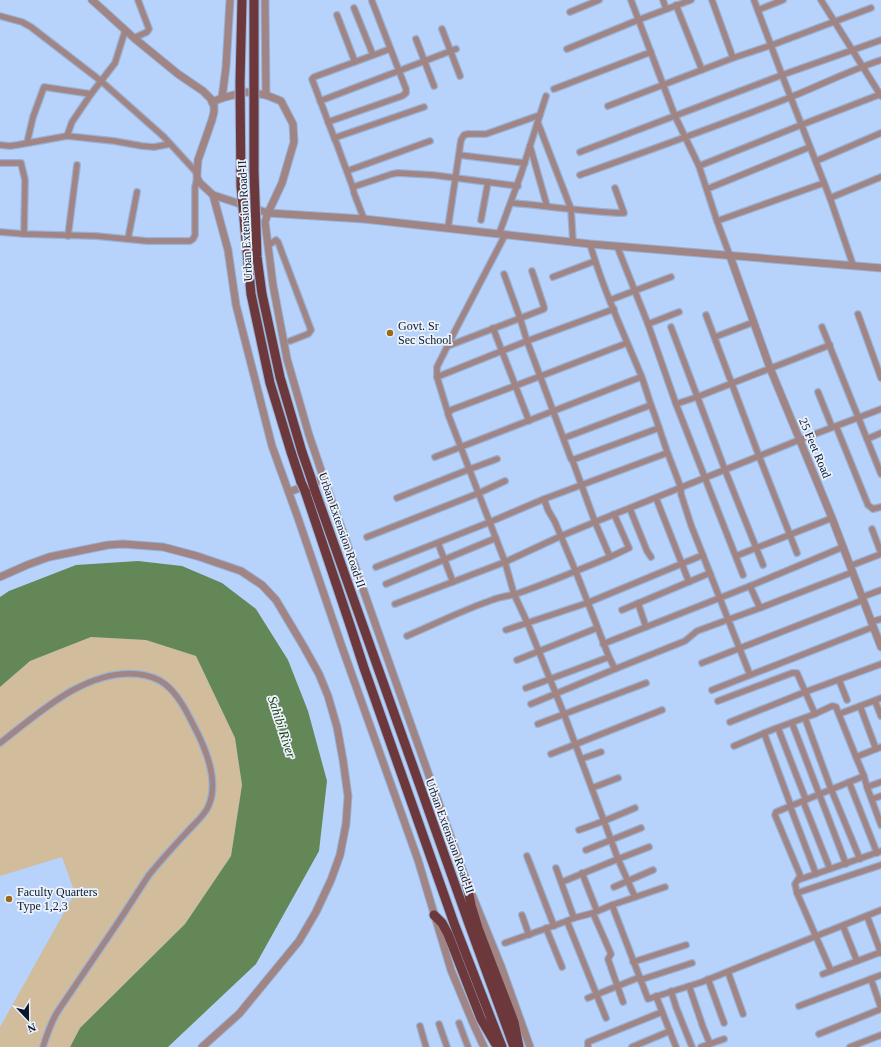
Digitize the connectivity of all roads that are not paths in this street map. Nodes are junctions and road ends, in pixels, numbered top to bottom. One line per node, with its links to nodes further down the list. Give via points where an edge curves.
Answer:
1 (92, 0): 27 (street)
2 (138, 0): 28 (street, via 149,30)
3 (230, 0): 56 (street)
4 (242, 0): 367 (highway, Urban Extension Road-II, bridge, via 241,186 251,294 270,383 364,668 452,919)
5 (254, 0): 368 (highway, Urban Extension Road-II, bridge, via 254,172 257,257 262,294 280,377 314,488)
6 (265, 0): 52 (street)
7 (599, 0): 21 (street)
8 (631, 0): 24 (street)
9 (663, 0): 19 (street)
10 (691, 0): 16 (street)
11 (712, 0): 38 (street)
12 (754, 0): 20 (street)
13 (783, 0): 20 (street)
14 (821, 0): 25 (street)
15 (372, 1): 32 (street)
16 (676, 5): 19 (street); 43 (street)
17 (354, 8): 37 (street)
18 (872, 8): 25 (street)
19 (666, 9): 24 (street)
20 (758, 10): 31 (street)
21 (570, 12)
22 (337, 15): 41 (street)
23 (0, 16): 47 (street, via 31,27)
24 (638, 20): 33 (street); 36 (street)
25 (834, 21): 31 (street); 35 (street)
26 (442, 29): 34 (street)
27 (125, 31): 28 (street); 47 (street, via 116,61)
28 (134, 38): 58 (street, via 203,91)
29 (416, 39): 40 (street)
30 (881, 40): 35 (street)
31 (772, 45): 38 (street); 45 (street)
32 (390, 49): 37 (street); 44 (street)
33 (568, 49)
34 (453, 50): 40 (street); 46 (street)
35 (853, 50): 42 (street); 45 (street)
36 (651, 52): 48 (street); 50 (street)
37 (373, 55): 41 (street)
38 (733, 58): 43 (street)
39 (881, 60): 42 (street)
40 (424, 61): 44 (street); 49 (street)
41 (355, 62): 57 (street, via 313,78)
42 (863, 66): 53 (street); 55 (street)
43 (702, 70): 48 (street)
44 (399, 71): 57 (street); 63 (street, via 406,89 405,94)
45 (782, 75): 55 (street); 62 (street)
46 (460, 76)
47 (101, 81): 51 (street); 72 (street)
48 (664, 84): 59 (street); 62 (street)
49 (434, 86)
50 (554, 89)
51 (91, 94): 67 (street, via 72,122); 71 (street, via 44,87)
52 (266, 95): 56 (street, via 245,92); 100 (street, via 281,101 293,124 294,142 282,183)
53 (881, 95): 65 (street)
54 (546, 96): 61 (street)
55 (791, 97): 65 (street); 68 (street)
56 (222, 98): 58 (street)
57 (320, 101): 63 (street)
58 (212, 102): 85 (street, via 214,112 198,160)
59 (608, 106)
60 (424, 107): 69 (street, via 337,137)
61 (540, 115): 64 (street); 77 (street, via 486,134 464,135)
62 (676, 116): 68 (street); 76 (street)
63 (328, 122): 69 (street)
64 (538, 122): 74 (street); 99 (street)
65 (801, 125): 75 (street); 82 (street)
66 (881, 133): 78 (street)
67 (67, 136): 71 (street); 72 (street, via 154,147)
68 (685, 138): 82 (street); 84 (street)
69 (335, 140): 83 (street)
70 (430, 141): 83 (street)
71 (27, 143): 73 (street)
72 (170, 144): 85 (street)
73 (0, 145)
74 (530, 145): 80 (street); 98 (street)
75 (810, 147): 78 (street); 93 (street)
76 (580, 152)
77 (458, 155): 80 (street); 87 (street)
78 (816, 161): 89 (street)
79 (0, 163): 106 (street, via 21,163 25,180)
80 (525, 163): 90 (street)
81 (77, 165): 108 (street)
82 (699, 166): 93 (street)
83 (347, 171): 91 (street)
84 (580, 175)
85 (197, 176): 95 (street, via 201,184); 109 (street, via 195,235 192,241)
86 (881, 177): 96 (street)
87 (455, 178): 88 (street); 91 (street, via 394,173); 104 (street)
88 (488, 182): 90 (street); 102 (street)
89 (824, 183): 96 (street); 103 (street)
90 (518, 186): 97 (street)
91 (353, 188): 101 (street)
92 (616, 188): 99 (street, via 624,213)
93 (707, 189): 103 (street)
94 (138, 192): 109 (street)
95 (214, 195): 100 (street); 177 (street, via 228,250 236,305 272,446)
96 (830, 198): 116 (street)
97 (512, 202): 98 (street); 107 (street)
98 (547, 206): 99 (street)
99 (571, 208): 110 (street)
100 (268, 213): 101 (street); 112 (street, via 265,222)
101 (364, 219): 104 (street)
102 (481, 220)
103 (717, 221): 114 (street)
104 (448, 228): 107 (street)
105 (0, 232): 106 (street)
106 (24, 234): 108 (street)
107 (502, 234): 110 (street); 138 (street)
108 (68, 236): 109 (street)
109 (128, 239)
110 (573, 242): 111 (street)
111 (590, 244): 113 (street); 115 (street)
112 (269, 245): 135 (street, via 276,240 278,242 311,330 308,334); 173 (street, via 273,285 287,358)
113 (617, 246): 114 (street); 122 (street)
114 (730, 256): 116 (street); 129 (street, 25 Feet Road)
115 (595, 261): 120 (street); 123 (street)
116 (853, 265): 117 (street)
117 (881, 268)
118 (532, 271): 128 (street, via 544,308)
119 (504, 274): 128 (street)
120 (553, 277)
121 (671, 277): 122 (street)
122 (635, 291): 123 (street); 130 (street)
123 (610, 300): 124 (street)
124 (614, 309): 136 (street); 137 (street)
125 (679, 312): 130 (street)
126 (858, 314): 145 (street)
127 (706, 315): 134 (street)
128 (520, 318): 133 (street); 136 (street)
129 (754, 322): 134 (street); 141 (street, 25 Feet Road)
130 (648, 324): 150 (street)
131 (671, 327): 149 (street)
132 (822, 327): 139 (street)
133 (493, 328): 138 (street); 140 (street)
134 (715, 337): 146 (street)
135 (290, 341)
136 (527, 341): 140 (street); 142 (street)
137 (627, 343): 142 (street); 144 (street)
138 (448, 346): 143 (street, via 437,367)
139 (830, 346): 141 (street); 155 (street)
140 (502, 351): 143 (street); 147 (street)
141 (770, 368): 146 (street); 162 (street, 25 Feet Road)
142 (541, 376): 147 (street); 153 (street)
143 (436, 377): 154 (street)
144 (642, 377): 151 (street); 153 (street)
145 (881, 378)
146 (732, 384): 149 (street); 165 (street)
147 (515, 386): 154 (street); 156 (street)
148 (818, 392): 157 (street)
149 (697, 397): 150 (street); 170 (street)
150 (676, 404): 172 (street)
151 (651, 405): 158 (street); 160 (street)
152 (881, 409): 155 (street)
153 (554, 412): 156 (street); 160 (street)
154 (448, 413): 163 (street)
155 (859, 417): 157 (street); 161 (street)
156 (529, 421): 163 (street)
157 (834, 426): 162 (street); 182 (street, via 868,505 873,509)
158 (659, 428): 164 (street); 168 (street)
159 (880, 435): 161 (street)
160 (564, 438): 168 (street)
161 (868, 439): 171 (street)
162 (799, 440): 165 (street); 185 (street, 25 Feet Road)
163 (461, 446): 166 (street); 169 (street)
164 (667, 453): 175 (street); 176 (street)
165 (759, 456): 170 (street); 189 (street)
166 (435, 457)
167 (498, 459): 169 (street)
168 (572, 460): 175 (street)
169 (470, 469): 178 (street); 179 (street)
170 (725, 470): 172 (street); 195 (street)
171 (881, 474)
172 (704, 478): 176 (street); 199 (street)
173 (324, 479): 177 (street); 305 (street)
174 (505, 482): 178 (street)
175 (582, 485): 181 (street); 187 (street)
176 (681, 488): 180 (street); 198 (street)
177 (288, 492): 316 (street, via 418,860)
178 (479, 493): 186 (street); 191 (street)
179 (396, 498)
180 (656, 498): 183 (street); 204 (street)
181 (544, 499): 186 (street); 190 (street)
182 (881, 507)
183 (630, 509): 184 (street); 201 (street)
184 (614, 514): 187 (street); 200 (street, via 629,548)
185 (832, 518): 189 (street); 194 (street, 25 Feet Road)
186 (490, 522): 192 (street); 193 (street)
187 (595, 522): 190 (street); 200 (street)
188 (872, 529): 197 (street)
189 (790, 534): 195 (street); 196 (street)
190 (560, 536): 203 (street); 208 (street)
191 (367, 537)
192 (496, 538): 202 (street); 203 (street)
193 (438, 543): 202 (street); 206 (street)
194 (843, 547): 207 (street, 25 Feet Road); 215 (street)
195 (756, 548): 199 (street); 205 (street)
196 (797, 553)
197 (881, 554): 207 (street)
198 (703, 555): 204 (street); 209 (street)
199 (736, 556): 210 (street)
200 (610, 557): 208 (street)
201 (650, 557)
202 (444, 560): 212 (street); 214 (street)
203 (505, 562): 212 (street); 217 (street)
204 (682, 563): 213 (street); 220 (street)
205 (763, 565)
206 (376, 567)
207 (851, 569): 219 (street, 25 Feet Road); 223 (street)
208 (576, 572): 217 (street); 220 (street)
209 (710, 573): 213 (street); 218 (street)
210 (743, 575)
211 (0, 577): 362 (street, via 49,557 108,545 163,547 198,556 241,571 267,590 276,600 319,674 337,727 348,796 340,855 316,912 299,941 239,1014)
212 (453, 582): 222 (street)
213 (689, 582): 221 (street)
214 (386, 584)
215 (750, 586): 218 (street); 223 (street)
216 (881, 590): 219 (street)
217 (514, 594): 227 (street); 232 (street, via 448,617)
218 (720, 598): 226 (street); 229 (street)
219 (863, 599): 228 (street, 25 Feet Road); 234 (street)
220 (587, 603): 227 (street); 230 (street)
221 (638, 603): 224 (street); 229 (street)
222 (395, 604)
223 (760, 608): 226 (street)
224 (622, 610)
225 (881, 619): 228 (street)
226 (728, 621): 234 (street); 241 (street, via 697,631 685,640)
227 (527, 622): 231 (street); 236 (street)
228 (872, 624): 235 (street, 25 Feet Road); 242 (street)
229 (646, 627): 233 (street)
230 (597, 628): 233 (street); 236 (street)
231 (506, 630)
232 (407, 636)
233 (603, 644): 237 (street)
234 (739, 648): 239 (street); 242 (street)
235 (881, 648)
236 (538, 651): 238 (street); 243 (street)
237 (609, 657): 241 (street); 243 (street)
238 (517, 660)
239 (702, 662)
240 (881, 664): 244 (street)
241 (615, 669): 249 (street)
242 (750, 675): 247 (street)
243 (550, 679): 246 (street); 249 (street)
244 (839, 680): 248 (street); 250 (street)
245 (646, 683): 256 (street)
246 (526, 688)
247 (712, 690)
248 (805, 692): 252 (street, via 795,672); 257 (street); 261 (street)
249 (556, 694): 253 (street); 256 (street)
250 (847, 700)
251 (878, 700): 254 (street); 259 (street)
252 (718, 701)
253 (531, 704)
254 (860, 706): 258 (street); 269 (street)
255 (662, 710): 267 (street)
256 (564, 714): 263 (street); 267 (street)
257 (814, 714): 258 (street, via 835,706); 260 (street)
258 (839, 714): 272 (street)
259 (881, 716)
260 (805, 718): 262 (street); 280 (street)
261 (730, 722)
262 (792, 723): 264 (street); 281 (street)
263 (538, 724)
264 (778, 728): 265 (street); 284 (street)
265 (764, 733): 268 (street); 285 (street)
266 (0, 743): 361 (street, via 72,690 104,678 130,674 144,675 156,678 178,697 210,764 212,794 209,806 150,875 55,1016)
267 (575, 744): 271 (street); 273 (street)
268 (734, 746)
269 (879, 748): 272 (street)
270 (601, 752): 273 (street)
271 (551, 754)
272 (856, 757): 274 (street)
273 (581, 759): 279 (street)
274 (864, 776): 276 (street); 278 (street)
275 (618, 778): 279 (street)
276 (849, 782): 280 (street); 294 (street)
277 (881, 782): 278 (street)
278 (867, 786): 283 (street)
279 (592, 788): 287 (street)
280 (831, 789): 281 (street); 297 (street)
281 (819, 794): 284 (street); 298 (street)
282 (881, 796): 283 (street)
283 (872, 799): 288 (street)
284 (804, 800): 285 (street); 301 (street)
285 (791, 806): 304 (street); 306 (street, via 776,812 775,815 800,875)
286 (635, 808): 287 (street)
287 (604, 821): 290 (street); 291 (street)
288 (881, 824)
289 (641, 828): 291 (street)
290 (579, 830)
291 (611, 840): 293 (street); 296 (street)
292 (649, 847): 296 (street)
293 (586, 850)
294 (879, 852): 297 (street)
295 (527, 856): 321 (street)
296 (618, 859): 303 (street); 308 (street)
297 (860, 859): 298 (street)
298 (846, 864): 301 (street)
299 (881, 865): 311 (street)
300 (556, 868): 307 (street)
301 (830, 869): 304 (street)
302 (653, 870): 308 (street)
303 (582, 874): 307 (street); 315 (street)
304 (816, 874): 306 (street)
305 (466, 880): 369 (highway, via 478,928 514,1022); 370 (street)
306 (798, 881): 311 (street, via 795,884)
307 (562, 882): 319 (street)
308 (628, 882): 309 (street); 312 (street)
309 (614, 887)
310 (665, 887): 312 (street)
311 (798, 893): 325 (street)
312 (635, 897): 313 (street)
313 (612, 905): 315 (street); 330 (street)
314 (881, 910): 318 (street)
315 (595, 912): 319 (street); 340 (street, via 611,954 608,959)
316 (434, 915): 366 (street, via 451,970); 367 (highway, via 448,934 482,1019 495,1043)
317 (522, 915): 324 (street)
318 (866, 916): 322 (street); 328 (street)
319 (574, 918): 320 (street)
320 (567, 920): 321 (street); 343 (street)
321 (554, 926): 323 (street)
322 (843, 926): 325 (street); 329 (street)
323 (546, 928): 324 (street); 332 (street)
324 (529, 935): 326 (street)
325 (817, 936): 333 (street); 334 (street)
326 (505, 943)
327 (686, 945): 330 (street)
328 (881, 952): 329 (street)
329 (857, 961): 333 (street)
330 (633, 962): 337 (street)
331 (692, 963): 337 (street)
332 (562, 967)
333 (831, 971): 335 (street)
334 (728, 972): 338 (street); 350 (street)
335 (823, 974)
336 (881, 975): 339 (street)
337 (640, 978): 340 (street); 344 (street, via 648,999)
338 (708, 979): 341 (street); 353 (street)
339 (871, 979): 347 (street); 348 (street)
340 (617, 986): 343 (street); 346 (street)
341 (689, 986): 342 (street); 360 (street)
342 (671, 991): 344 (street); 374 (street)
343 (597, 994): 345 (street); 351 (street)
344 (656, 996): 349 (street)
345 (588, 998)
346 (623, 1002)
347 (799, 1006)
348 (881, 1008): 357 (street)
349 (662, 1012): 356 (street); 371 (street, via 588,1042)
350 (743, 1014)
351 (606, 1018)
352 (459, 1023): 365 (street)
353 (724, 1023)
354 (439, 1024): 364 (street)
355 (420, 1026): 363 (street)
356 (670, 1032): 372 (street); 373 (street)
357 (819, 1034)
358 (881, 1035): 376 (street)
359 (724, 1039): 360 (street)
360 (710, 1044): 375 (street)
361 (43, 1047)
362 (202, 1047)
363 (426, 1047)
364 (448, 1047)
365 (467, 1047)
366 (484, 1047)
367 (502, 1047)
368 (514, 1047)
369 (519, 1047)
370 (530, 1047)
371 (588, 1047)
372 (632, 1047)
373 (676, 1047)
374 (692, 1047)
375 (701, 1047)
376 (850, 1047)

